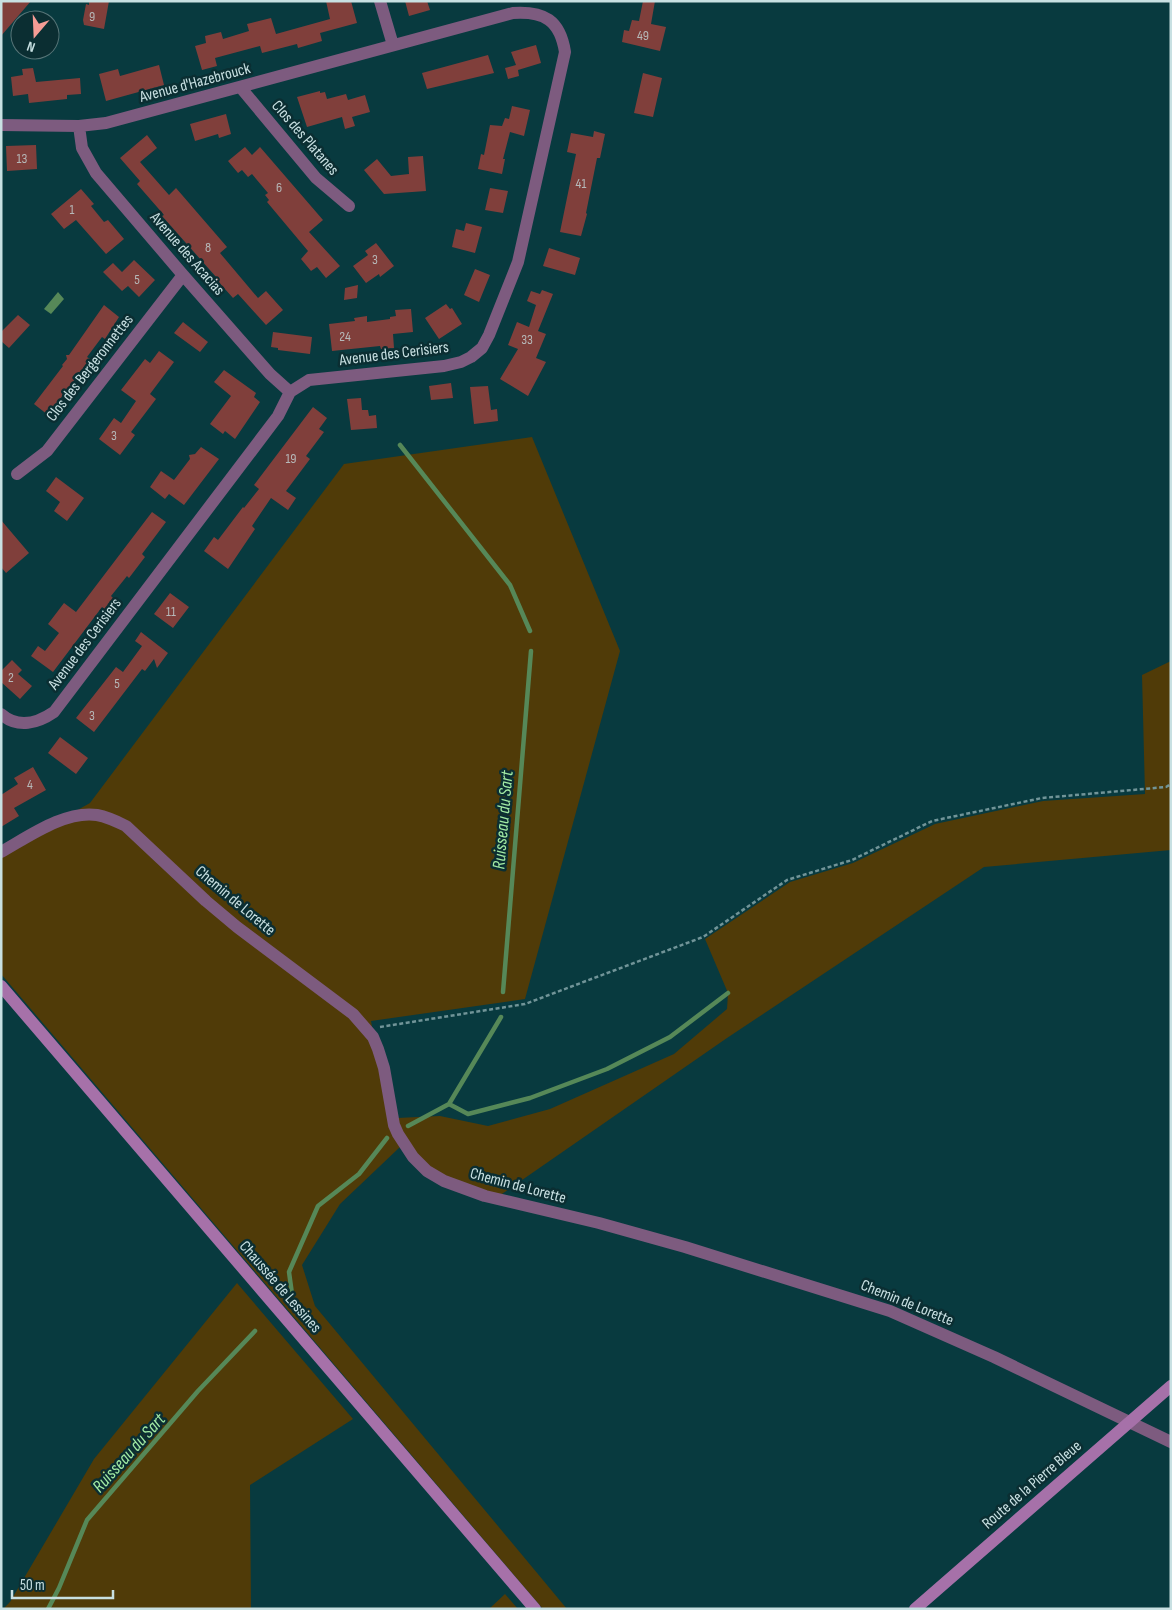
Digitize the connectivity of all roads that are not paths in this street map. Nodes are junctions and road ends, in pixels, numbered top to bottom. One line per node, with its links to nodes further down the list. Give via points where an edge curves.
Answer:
1 (380, 1): 2 (street)
2 (393, 44): 3 (street, Avenue d'Hazebrouck); 8 (street, Avenue des Cerisiers, via 513,13 529,12 555,25 563,38 565,52 561,73 518,262 489,335 482,348 471,357 444,366 309,380)
3 (240, 88): 5 (street, Avenue d'Hazebrouck, via 130,118); 6 (street, Clos des Platanes, via 316,178)
4 (1, 125): 5 (street, Avenue d'Hazebrouck)
5 (79, 126): 7 (street, Avenue des Acacias, via 82,148 96,173)
6 (349, 206)
7 (183, 275): 8 (street, Avenue des Acacias, via 270,374); 9 (street, Clos des Bergeronnettes, via 47,451)
8 (290, 392): 10 (street, Avenue des Cerisiers, via 278,416 54,712 31,723 19,723)
9 (16, 474)
10 (1, 714)
11 (1, 852): 14 (street, Chemin de Lorette, via 75,816 97,815 126,826 237,927 353,1014 373,1037 384,1068 398,1134 413,1157 444,1181 484,1196 686,1247 890,1311)
12 (1, 986): 16 (main road, Chaussée de Lessines)
13 (1171, 1386): 14 (main road, Route de la Pierre Bleue)
14 (1130, 1422): 15 (street, Chemin de Lorette); 17 (main road, Route de la Pierre Bleue)
15 (1171, 1442)
16 (535, 1609)
17 (914, 1609)

